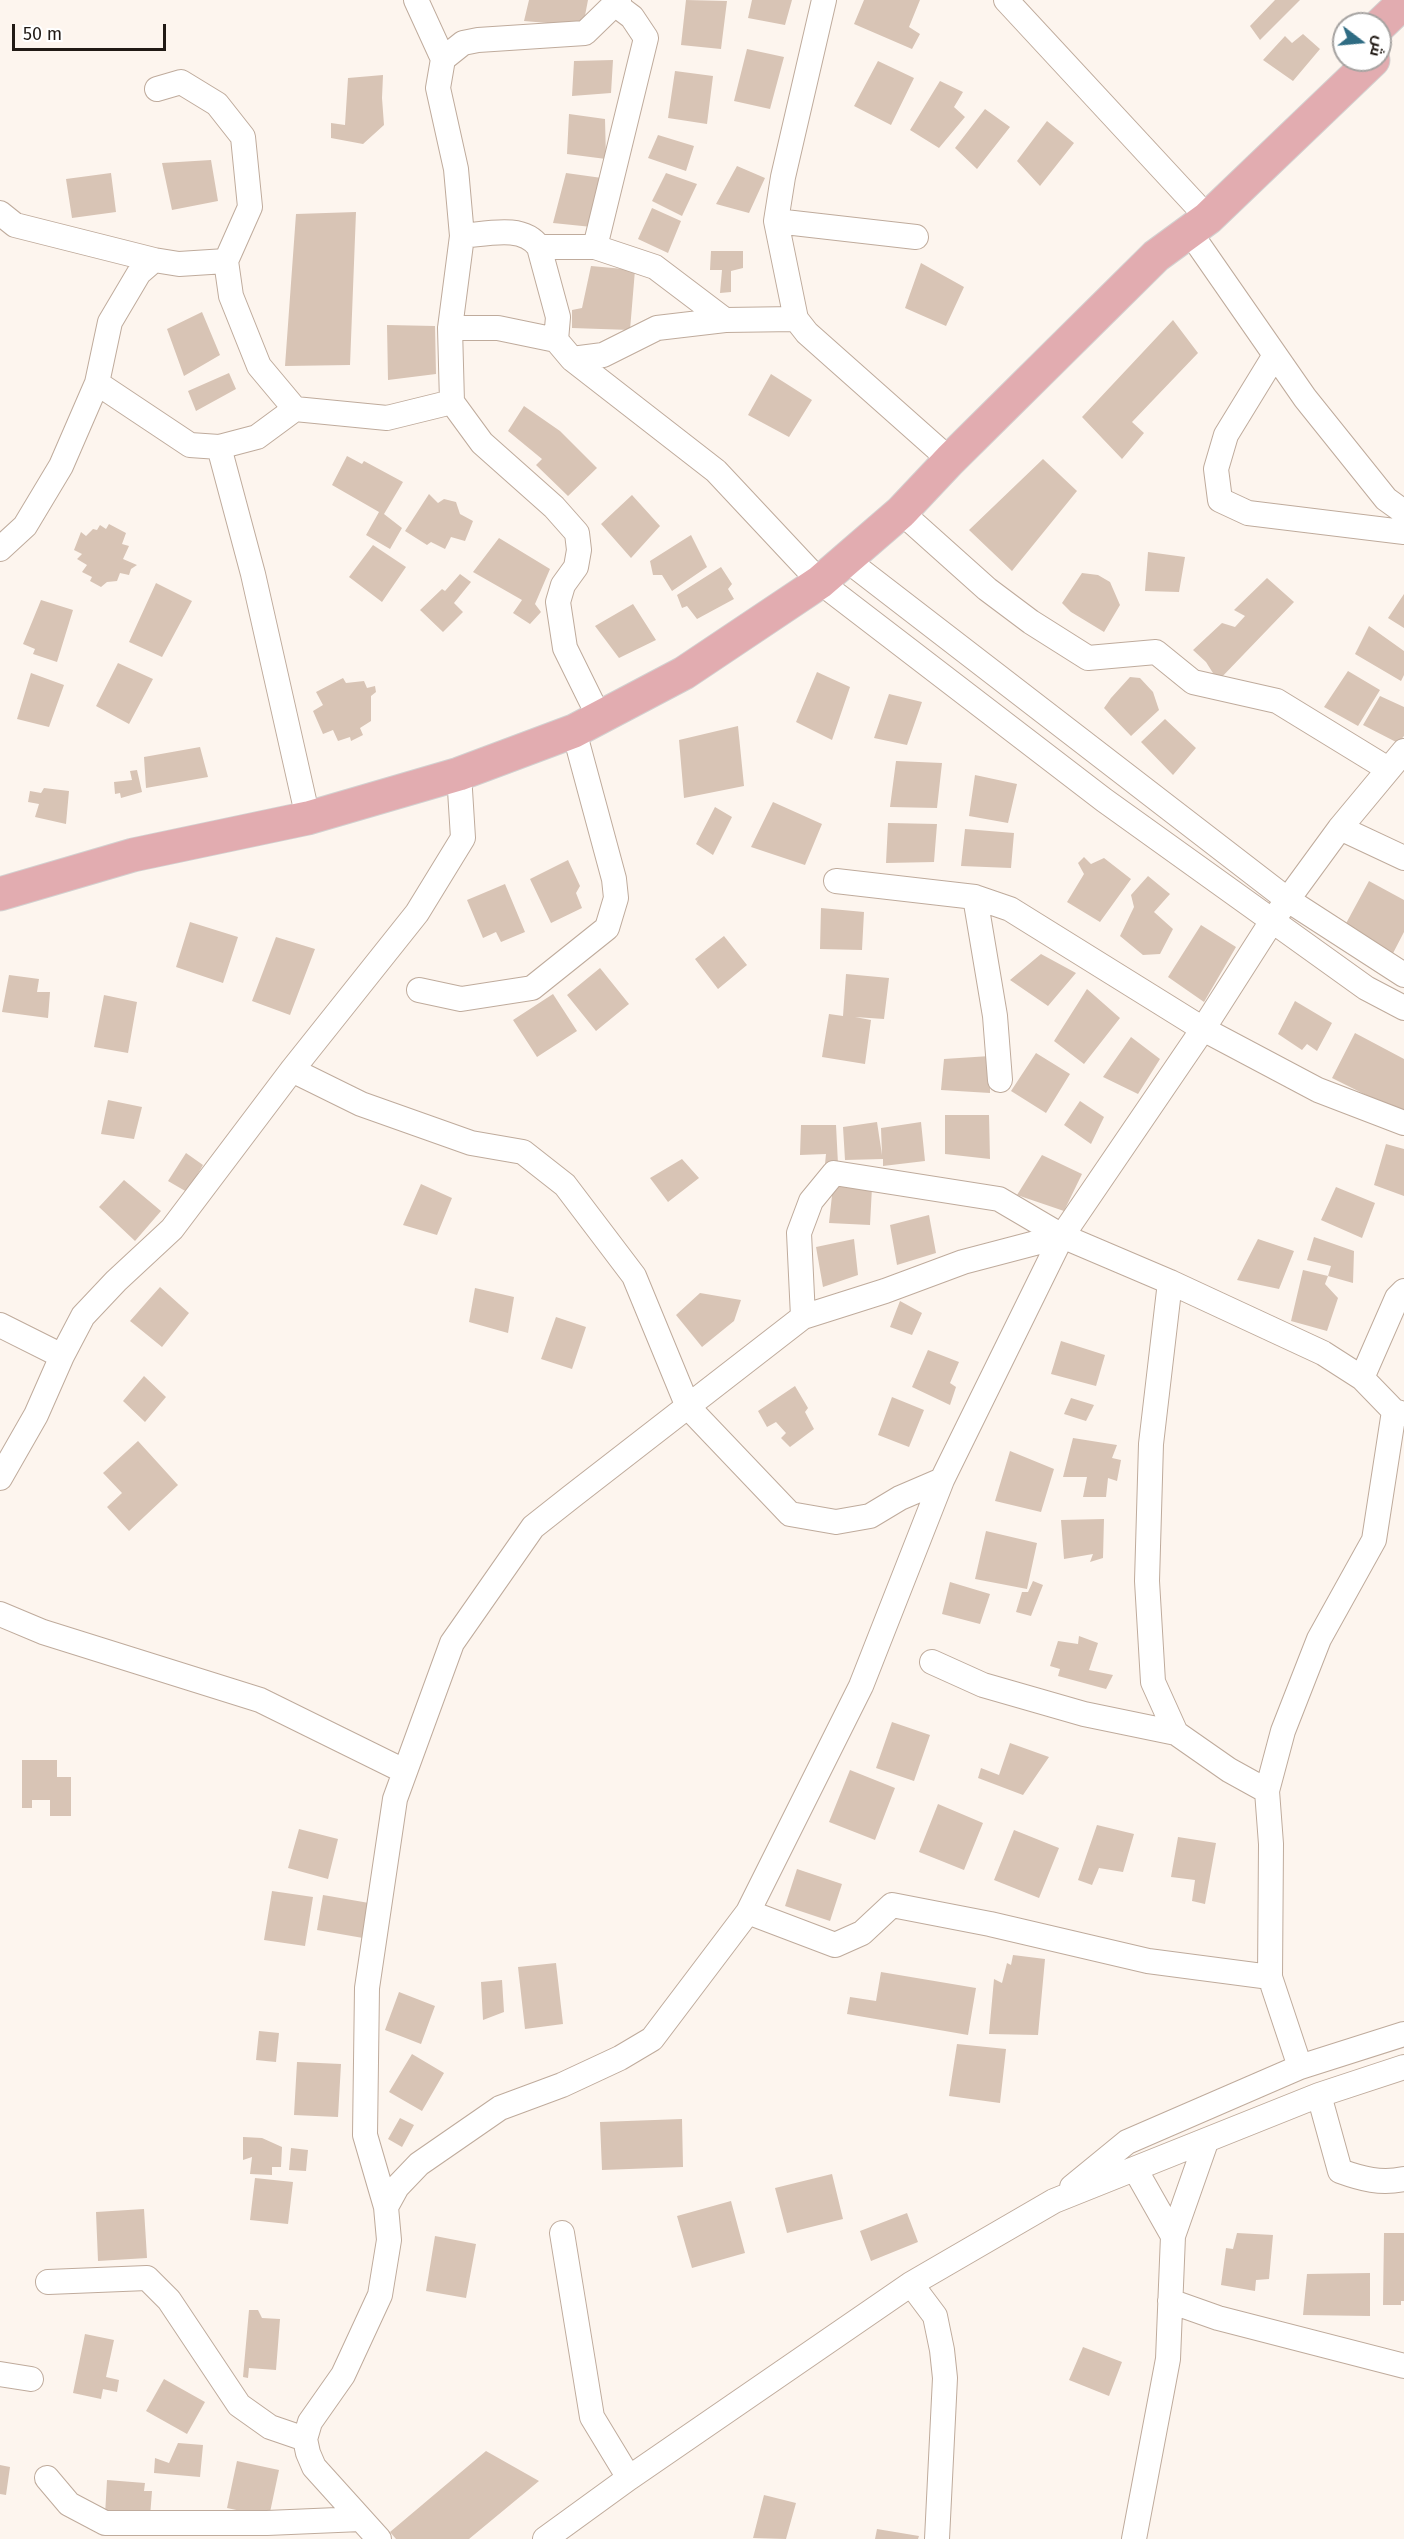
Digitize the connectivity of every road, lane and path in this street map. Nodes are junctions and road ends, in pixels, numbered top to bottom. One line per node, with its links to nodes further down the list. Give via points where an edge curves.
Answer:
1 (416, 0): 5 (street)
2 (824, 0): 11 (street)
3 (1006, 0): 10 (street)
4 (618, 3): 5 (street, via 585,33 478,40 463,43); 15 (street, via 646,38)
5 (443, 59): 12 (street, via 438,88 456,169)
6 (1332, 72): 10 (main road)
7 (1360, 72): 10 (main road)
8 (157, 89): 17 (street, via 181,81 217,104 243,137 250,207)
9 (0, 213): 16 (street, via 15,225)
10 (1197, 217): 22 (street); 28 (main road)
11 (776, 221): 13 (street); 18 (street)
12 (462, 236): 14 (street, via 514,232 526,234); 20 (street)
13 (916, 237)
14 (539, 247): 15 (street); 21 (street, via 558,317)
15 (595, 247): 19 (street, via 655,267)
16 (154, 260): 17 (street, via 178,264); 24 (street, via 139,273 110,322)
17 (226, 261): 26 (street, via 231,296 259,366)
18 (796, 319): 19 (street); 28 (street)
19 (726, 320): 23 (street, via 657,328 603,355)
20 (450, 328): 21 (street, via 498,328); 25 (street)
21 (556, 340): 23 (street)
22 (1275, 355): 30 (street, via 1386,498); 31 (street, via 1226,435 1216,469 1220,500 1248,513)
23 (572, 359): 34 (street, via 716,471)
24 (97, 383): 27 (street, via 190,445); 32 (street, via 61,466 25,526)
25 (452, 402): 26 (street, via 387,418); 35 (street, via 482,443 555,507 577,533 576,567 563,585 558,602 565,648)
26 (295, 409): 27 (street, via 257,436)
27 (219, 447): 38 (street, via 253,574)
28 (950, 460): 29 (main road)
29 (901, 512): 33 (main road); 36 (street, via 987,589 1088,658 1156,652 1193,682 1276,701)
30 (1404, 512)
31 (1404, 532)
32 (0, 549)
33 (847, 560): 34 (main road); 44 (street)
34 (820, 582): 35 (main road, via 684,673); 45 (street, via 1104,800)
35 (587, 724): 37 (main road); 47 (street, via 615,879 616,898 607,928 532,988 461,999)
36 (1396, 760): 39 (street)
37 (459, 774): 38 (main road); 50 (street, via 464,838 417,913)
38 (308, 819): 42 (main road, via 133,855)
39 (1340, 828): 40 (street); 44 (street)
40 (1404, 858)
41 (836, 881): 43 (street)
42 (0, 894)
43 (975, 897): 49 (street, via 1010,909); 51 (street)
44 (1288, 900): 45 (street); 46 (street)
45 (1272, 921): 48 (street, via 1366,988); 49 (street)
46 (1404, 975)
47 (419, 990)
48 (1404, 1008)
49 (1203, 1029): 52 (street, via 1318,1090); 53 (street)
50 (292, 1070): 58 (street, via 172,1229 83,1316); 60 (street, via 361,1104 471,1143 523,1152 565,1185 634,1276)
51 (1000, 1080)
52 (1404, 1123)
53 (1062, 1236): 54 (street); 56 (street, via 963,1262); 56 (street, via 999,1199 834,1173 811,1201 799,1233); 63 (street)
54 (1170, 1282): 59 (street, via 1323,1353); 66 (street, via 1151,1444 1147,1581 1153,1682)
55 (1404, 1291): 59 (street, via 1397,1298)
56 (803, 1317): 60 (street)
57 (0, 1325): 58 (street)
58 (62, 1356): 62 (street, via 36,1415)
59 (1362, 1378): 61 (street)
60 (688, 1407): 63 (street, via 790,1514 836,1521 870,1516); 67 (street, via 533,1527 452,1643)
61 (1399, 1413): 68 (street, via 1374,1540 1319,1639 1283,1731)
62 (0, 1478)
63 (942, 1480): 69 (street, via 861,1686)
64 (0, 1614): 67 (street, via 43,1632 260,1700)
65 (932, 1662): 66 (street, via 983,1684 1073,1711)
66 (1176, 1732): 68 (street, via 1229,1770)
67 (404, 1771): 79 (street, via 395,1799 367,1988 365,2135)
68 (1267, 1791): 70 (street, via 1271,1844)
69 (748, 1912): 70 (street, via 835,1945 862,1932 892,1905 1148,1961); 79 (street, via 652,2040 562,2085 500,2108 419,2164 397,2187)
70 (1270, 1977): 72 (street)
71 (1404, 2034): 72 (street)
72 (1300, 2067): 78 (street, via 1127,2142)
73 (1404, 2067): 74 (street)
74 (1319, 2095): 75 (street); 77 (street, via 1340,2171 1387,2183)
75 (1206, 2142): 76 (street); 81 (street)
76 (1135, 2169): 78 (street); 81 (street)
77 (1404, 2179)
78 (1054, 2201): 83 (street)
79 (386, 2207): 88 (street, via 389,2240 380,2295 343,2375 310,2422)
80 (562, 2233): 90 (street, via 592,2417)
81 (1173, 2236): 84 (street)
82 (48, 2282): 88 (street, via 147,2278 169,2300 239,2405 270,2427)
83 (910, 2284): 90 (street); 94 (street, via 936,2316 945,2378)
84 (1170, 2301): 85 (street, via 1218,2318); 95 (street, via 1168,2359)
85 (1404, 2366)
86 (0, 2374): 87 (street)
87 (31, 2379)
88 (305, 2439): 91 (street, via 314,2467)
89 (47, 2478): 91 (street, via 69,2504 105,2523)
90 (629, 2478): 93 (street)
91 (361, 2519): 92 (street)
92 (379, 2539)
93 (545, 2539)
94 (937, 2539)
95 (1134, 2539)

